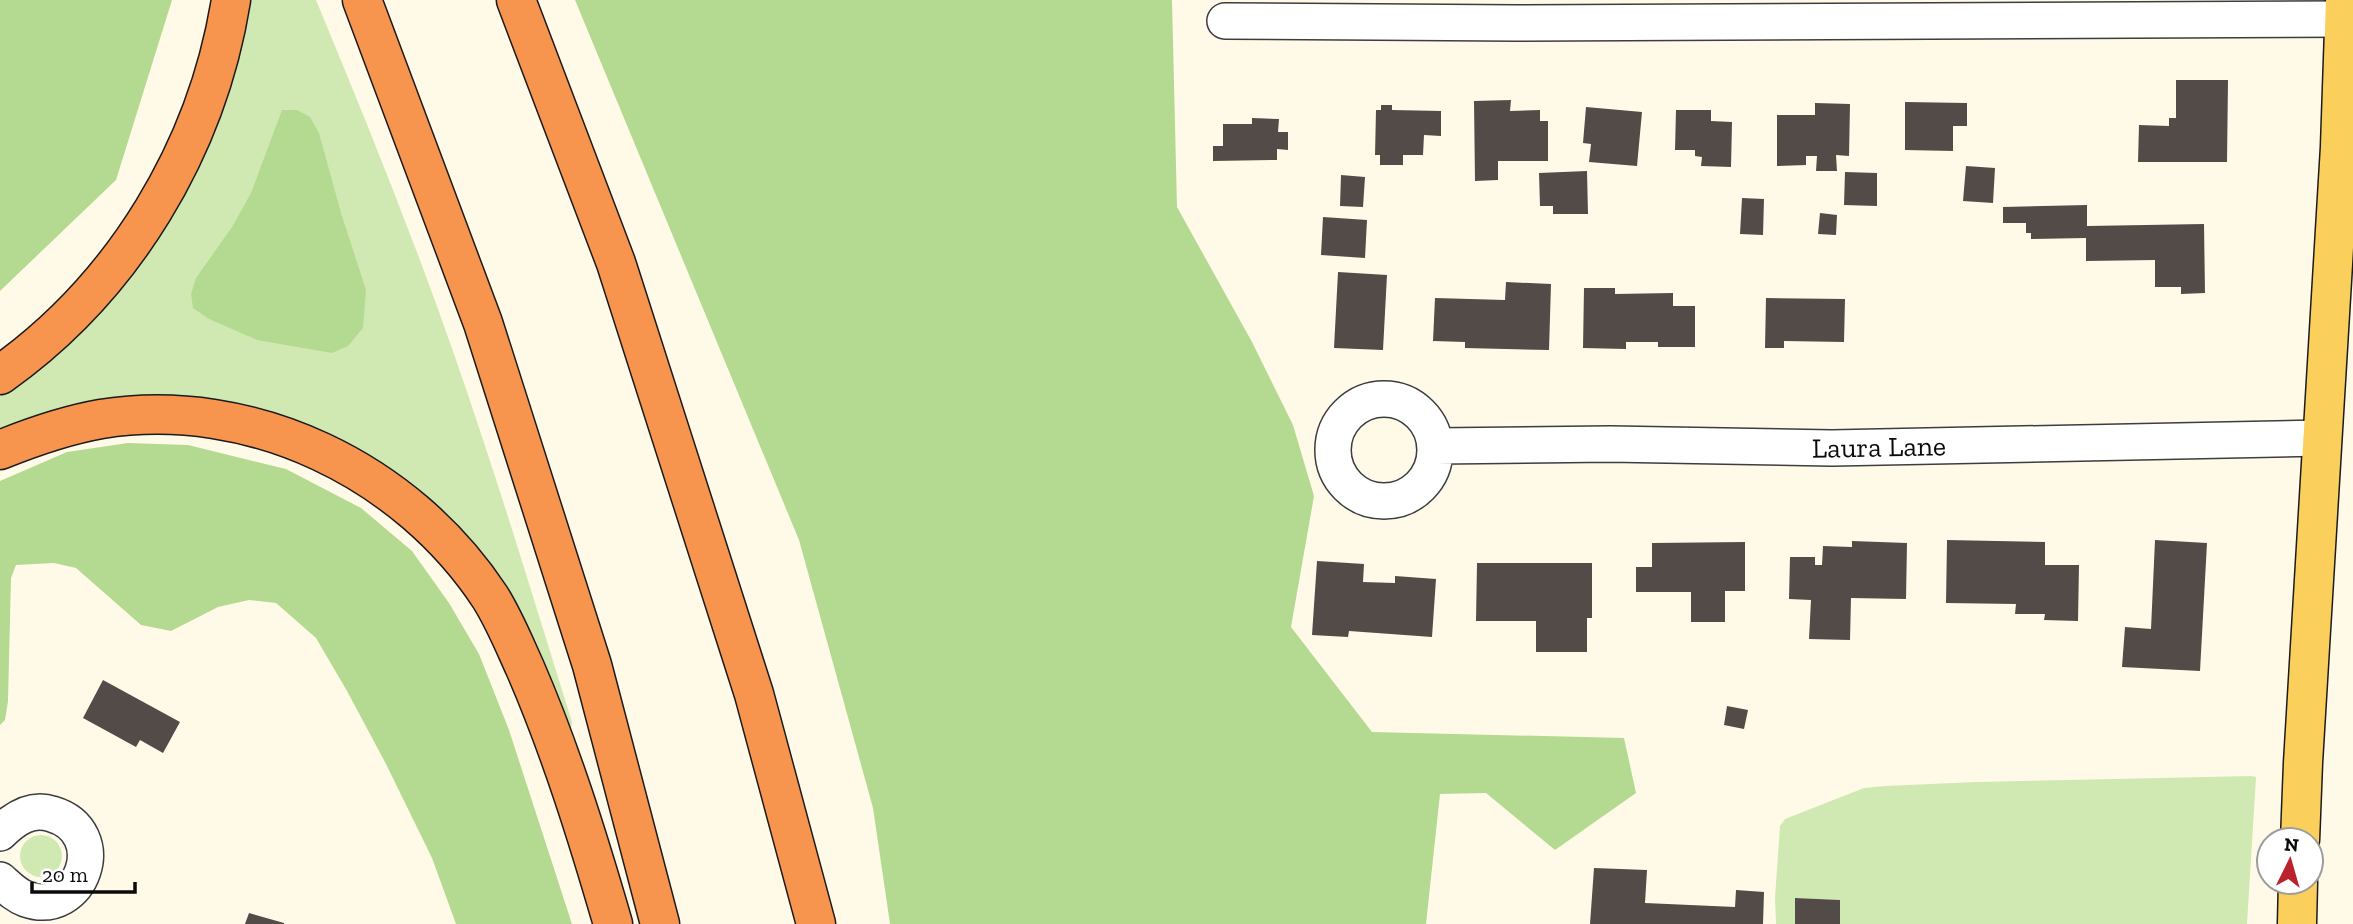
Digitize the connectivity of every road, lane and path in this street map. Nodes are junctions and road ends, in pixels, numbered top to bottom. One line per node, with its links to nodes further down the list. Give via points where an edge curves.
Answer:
1 (230, 0): 7 (highway, via 213,83 160,200 97,286)
2 (362, 0): 16 (highway, via 483,323 592,665)
3 (516, 0): 17 (highway, via 616,263 754,694)
4 (2345, 9): 5 (street, via 1517,23); 6 (main road)
5 (1224, 21)
6 (2346, 147): 8 (main road)
7 (0, 375)
8 (2322, 438): 9 (street, Laura Lane, via 1832,448); 11 (main road)
9 (1436, 446)
10 (0, 450): 15 (highway, via 101,419 205,418 283,435 316,448 400,500 462,561 505,623 553,740)
11 (2301, 826)
12 (0, 833): 13 (street, via 19,817 48,812 74,825 86,852 79,880 56,899 27,899)
13 (0, 880)
14 (2298, 896): 18 (main road)
15 (613, 924)
16 (660, 924)
17 (816, 924)
18 (2297, 924)

